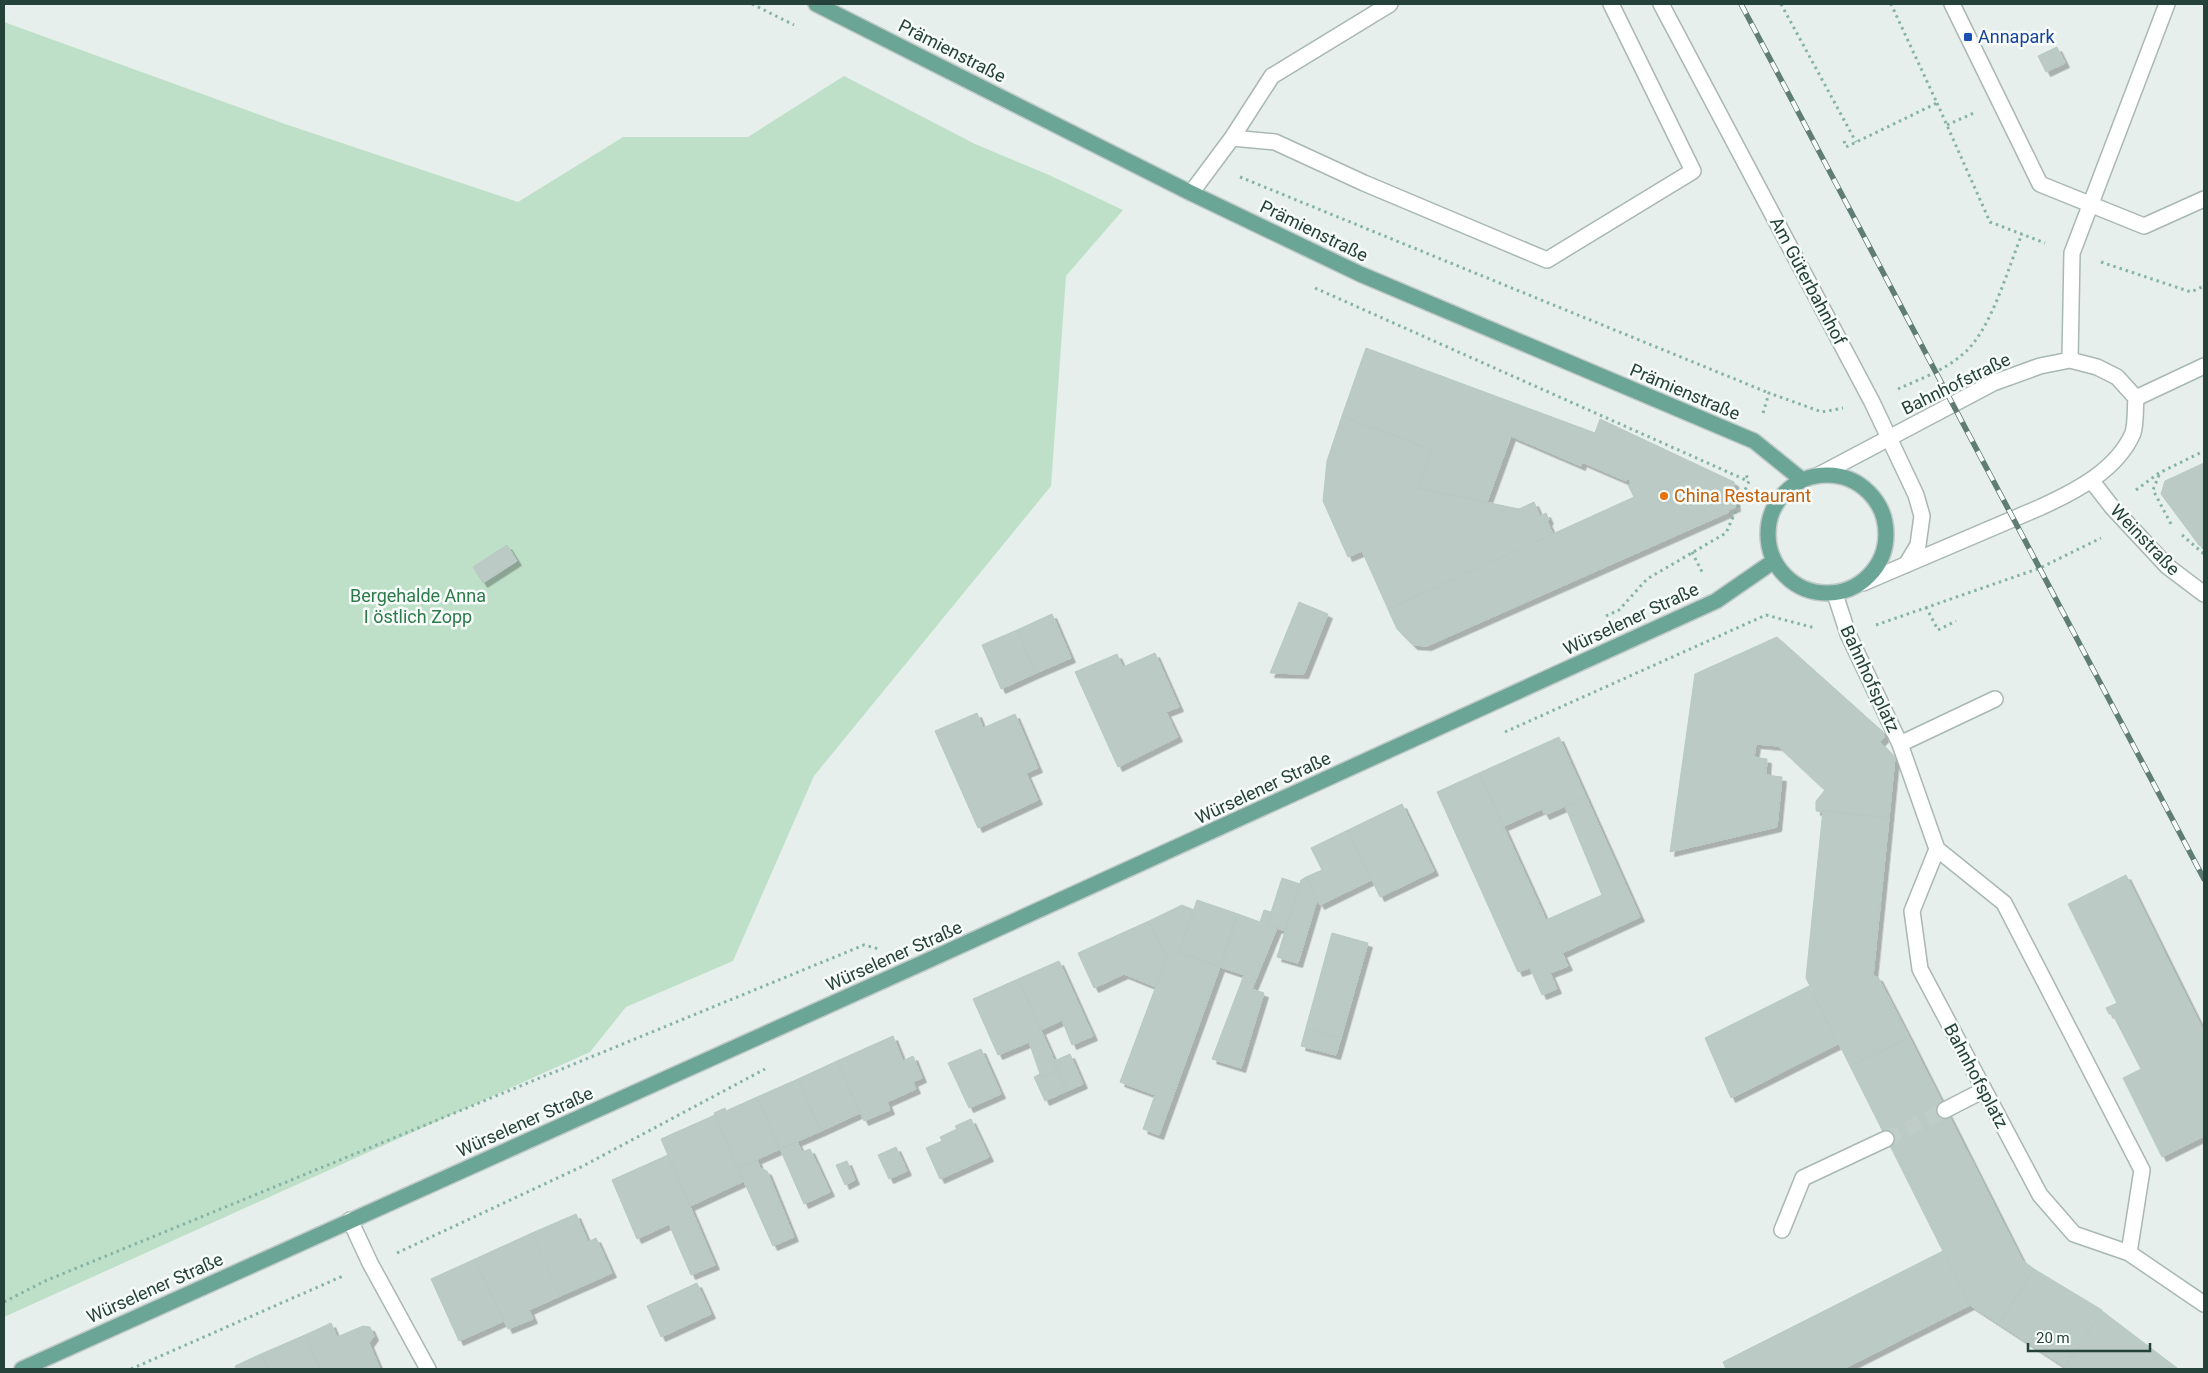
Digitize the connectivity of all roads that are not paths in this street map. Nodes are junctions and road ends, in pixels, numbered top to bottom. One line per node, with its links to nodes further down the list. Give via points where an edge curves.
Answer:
1 (816, 4): 8 (main road, Prämienstraße)
2 (1390, 4): 7 (street, via 1272,76)
3 (1611, 4): 7 (street, via 1693,171 1547,260 1275,142)
4 (1661, 4): 14 (street, Am Güterbahnhof)
5 (1952, 4): 10 (street, via 2040,184)
6 (2166, 4): 10 (street)
7 (1232, 138): 8 (street)
8 (1191, 193): 16 (main road, Prämienstraße, via 1360,274 1754,441)
9 (2204, 199): 10 (street, via 2144,226)
10 (2090, 204): 11 (street, via 2072,253)
11 (2070, 360): 13 (street, Bahnhofstraße, via 2097,367 2117,377); 14 (street, Bahnhofstraße, via 2040,366 1993,384)
12 (2204, 366): 13 (street)
13 (2136, 398): 17 (street, Bahnhofstraße, via 2133,432 2112,463)
14 (1889, 436): 15 (street, Bahnhofstraße); 19 (street, Am Güterbahnhof, via 1916,494 1922,516 1918,545)
15 (1819, 475): 16 (main road, Bahnhofstraße); 20 (main road, Bahnhofstraße, via 1850,479 1857,484 1875,498 1887,527 1882,558)
16 (1801, 479): 18 (main road, Bahnhofstraße, via 1778,500 1769,520 1768,541)
17 (2091, 480): 19 (street, Bahnhofstraße, via 2071,493); 22 (street, Weinstraße, via 2166,566)
18 (1774, 561): 21 (main road, Bahnhofstraße, via 1784,576 1799,587 1816,593); 29 (main road, Würselener Straße, via 1716,601 966,944)
19 (1906, 565): 20 (street, Bahnhofstraße)
20 (1863, 583): 21 (main road, Bahnhofstraße)
21 (1835, 594): 24 (street, Bahnhofsplatz, via 1848,634)
22 (2204, 594)
23 (1995, 699): 24 (street)
24 (1900, 744): 25 (street, Bahnhofsplatz)
25 (1937, 849): 26 (street, Bahnhofsplatz, via 1912,911 1920,969); 31 (street, via 2004,903 2142,1170)
26 (1982, 1091): 27 (street); 31 (street, Bahnhofsplatz, via 2040,1195 2074,1234)
27 (1945, 1110)
28 (1886, 1139): 30 (street, via 1803,1178)
29 (350, 1220): 33 (main road, Würselener Straße); 34 (street, via 370,1264)
30 (1782, 1230)
31 (2129, 1253): 32 (street, Bahnhofsplatz)
32 (2204, 1304)
33 (22, 1369)
34 (428, 1369)

